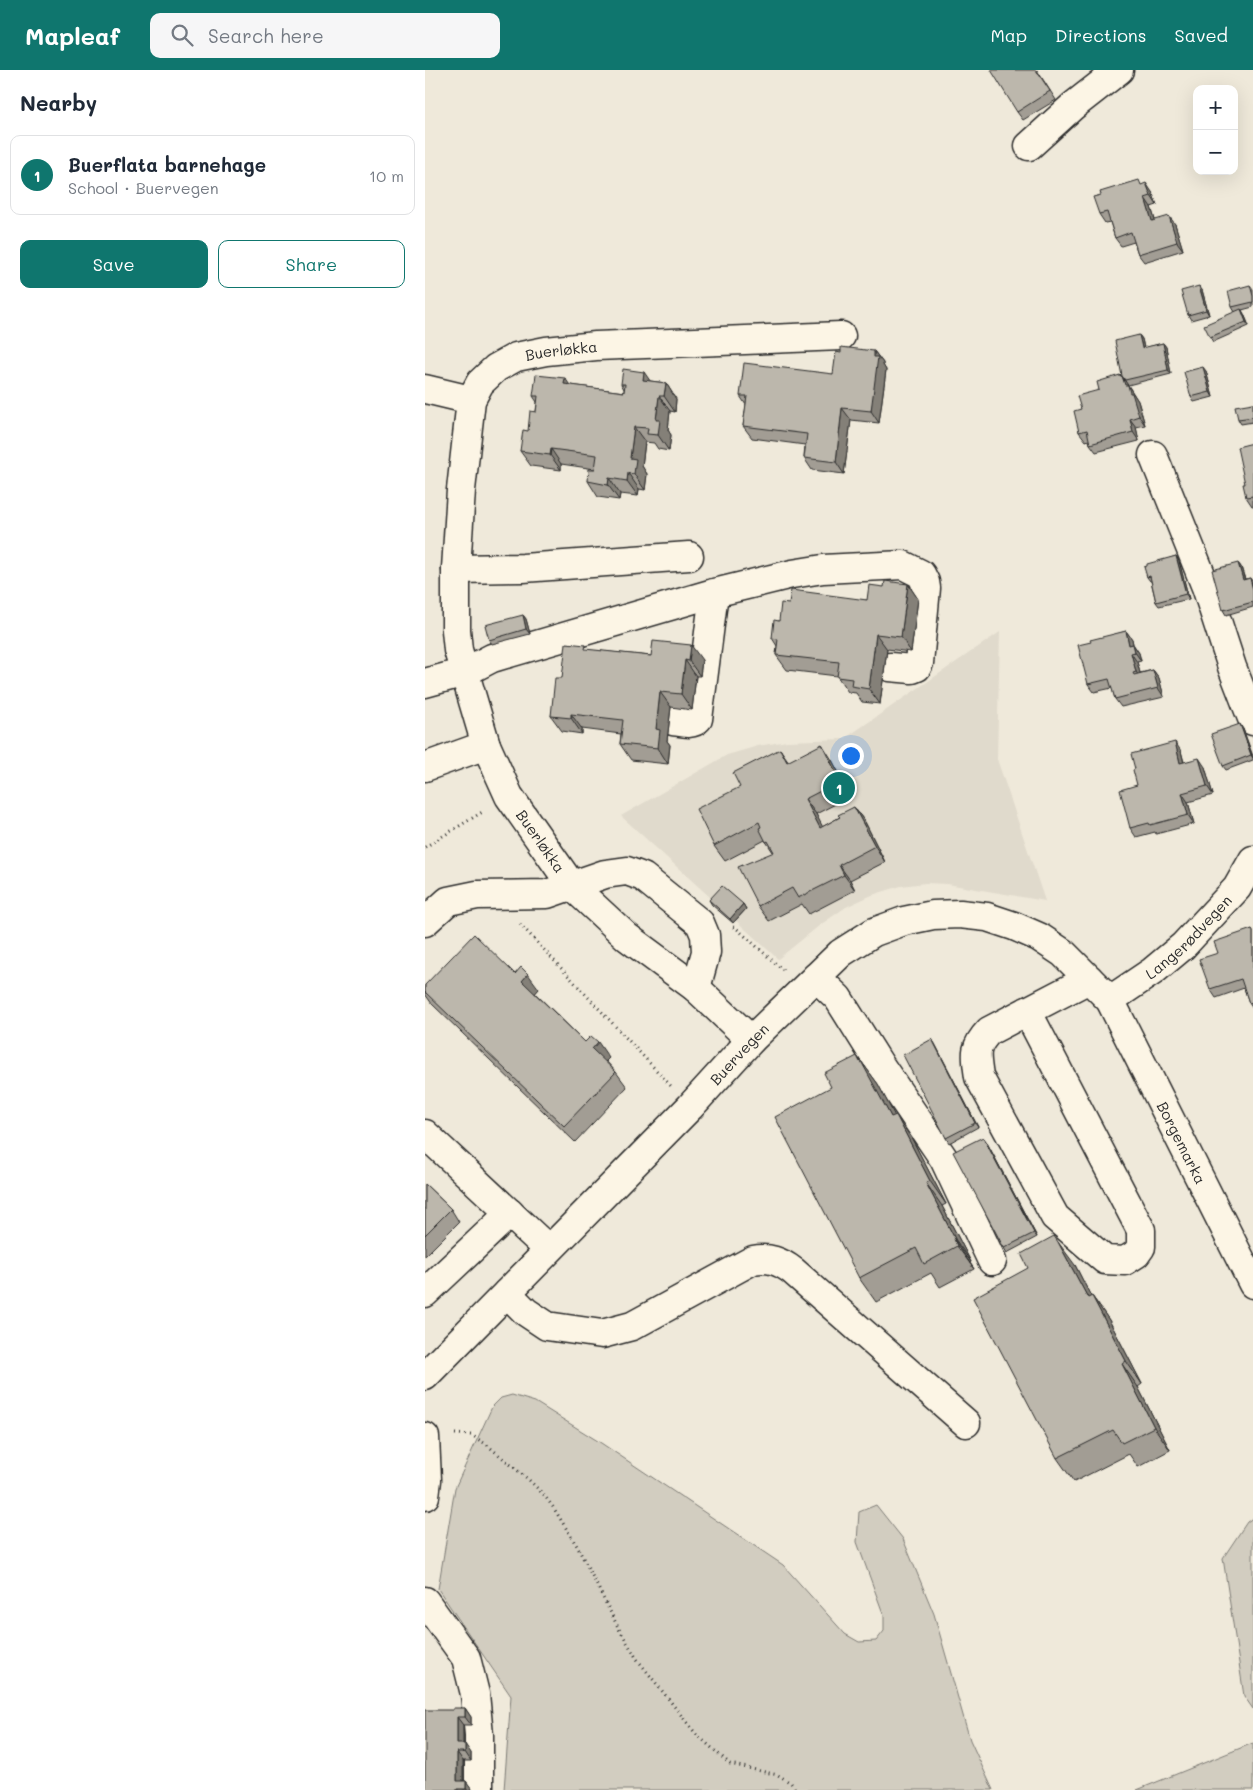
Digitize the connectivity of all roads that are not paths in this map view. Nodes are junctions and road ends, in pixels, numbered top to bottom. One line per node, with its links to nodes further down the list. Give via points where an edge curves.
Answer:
1 (1119, 70): 2 (street)
2 (1029, 146)
3 (841, 336): 5 (street, Buerløkka, via 546,351 516,357 496,368 480,383)
4 (425, 389): 5 (street)
5 (471, 400): 8 (street, Buerløkka)
6 (1153, 455): 14 (street, via 1206,587)
7 (689, 556): 8 (street)
8 (456, 570): 11 (street, Buerløkka, via 456,630)
9 (715, 593): 10 (street, via 823,569 903,565 921,574 926,588 919,663 912,669); 11 (street, via 492,658); 13 (street, via 698,719 689,723)
10 (889, 667)
11 (465, 672): 12 (street); 15 (street, Buerløkka)
12 (425, 683)
13 (673, 721)
14 (1253, 721)
15 (486, 745): 16 (street); 18 (street, Buerløkka, via 509,796)
16 (425, 767)
17 (1253, 860): 23 (street, Langerødvegen, via 1237,888 1183,946)
18 (573, 886): 19 (street, via 547,894 477,895 448,901); 22 (street, Buerløkka, via 627,937); 22 (street, via 605,874 627,871 643,877 700,923 706,952)
19 (425, 922)
20 (816, 977): 21 (street, Buervegen, via 841,953 874,932 933,915 960,914 987,917 1039,937 1063,953); 25 (street, Buervegen); 29 (street, via 837,998 943,1159)
21 (1089, 979): 23 (street, Buervegen); 24 (street)
22 (696, 988): 25 (street, Buerløkka)
23 (1110, 1000): 30 (street, Borgemarka)
24 (1027, 1011): 24 (street, via 989,1031 979,1042 976,1056 979,1077 1055,1217 1105,1260 1125,1261 1141,1247 1141,1230)
25 (751, 1040): 28 (street, Buervegen, via 690,1107)
26 (425, 1134): 27 (street)
27 (510, 1213): 28 (street); 31 (street)
28 (548, 1249): 32 (street, Buervegen)
29 (992, 1261)
30 (1253, 1284)
31 (425, 1293)
32 (507, 1293): 33 (street, Buervegen); 34 (street, via 526,1312 547,1326 602,1334 633,1326 753,1260 765,1258 782,1263 793,1271)
33 (425, 1376)
34 (965, 1423)
35 (426, 1439): 36 (street)
36 (425, 1496)
37 (425, 1601): 38 (street, via 466,1658 475,1694)
38 (479, 1790)

